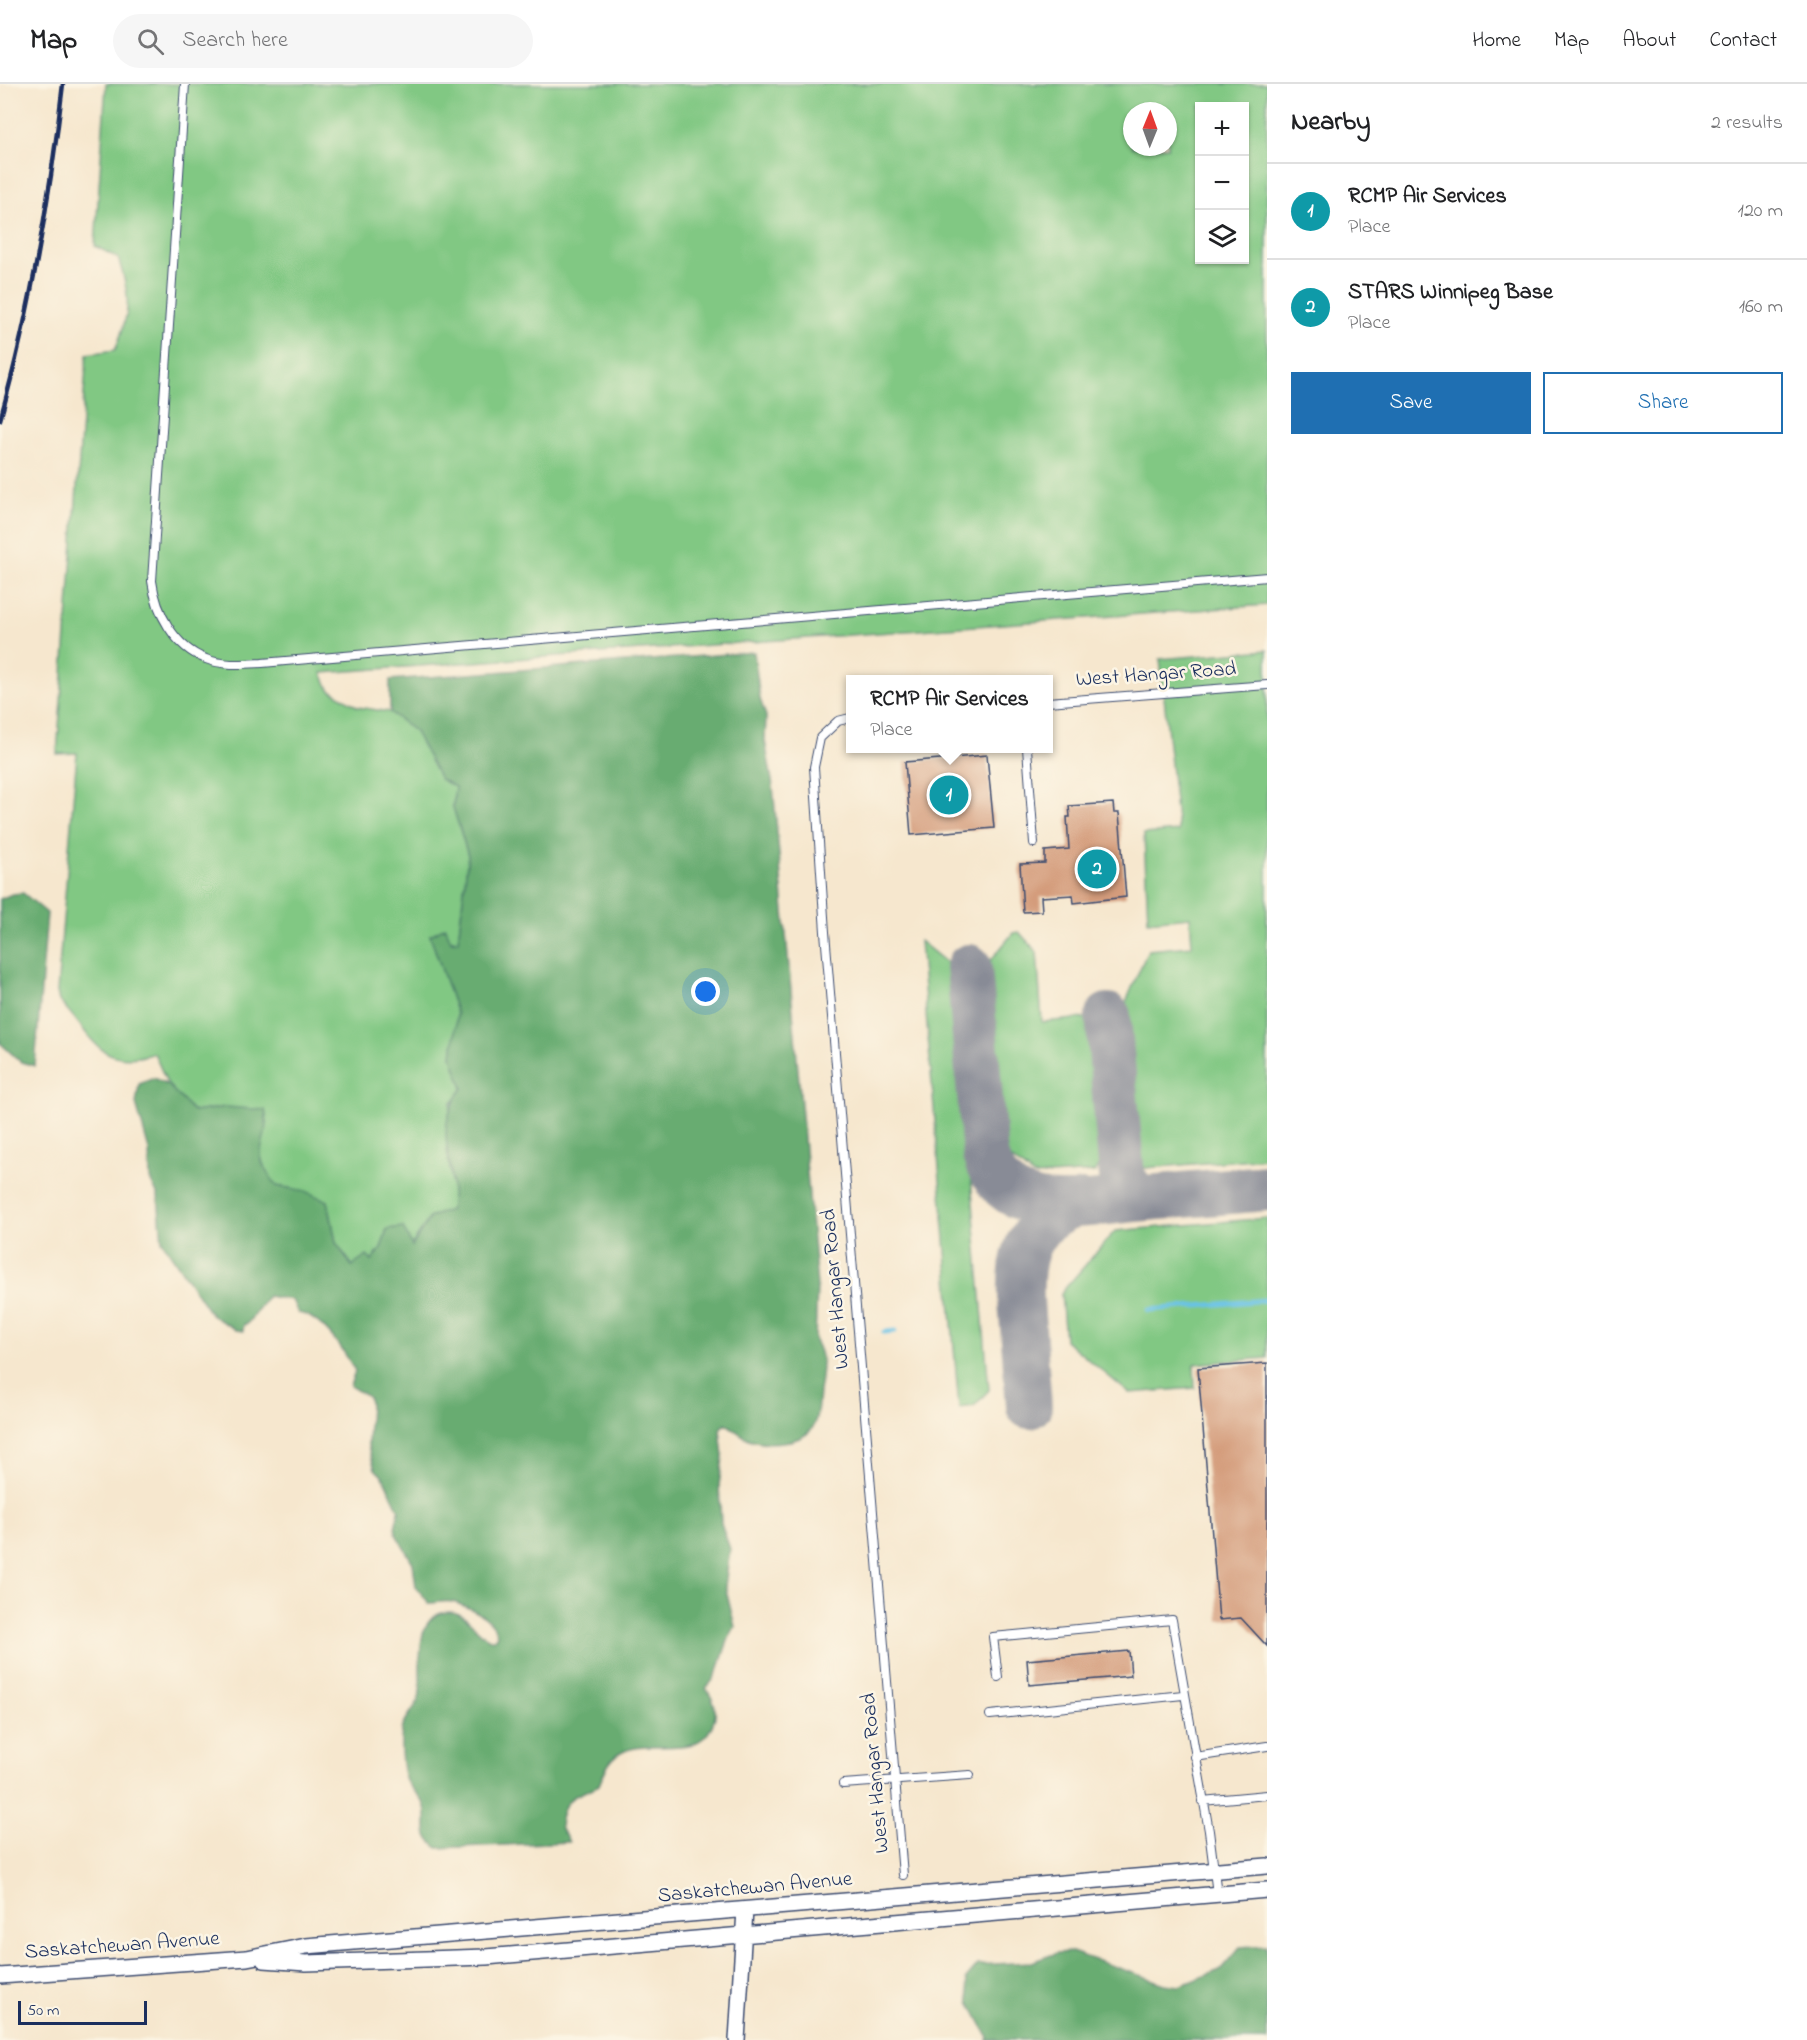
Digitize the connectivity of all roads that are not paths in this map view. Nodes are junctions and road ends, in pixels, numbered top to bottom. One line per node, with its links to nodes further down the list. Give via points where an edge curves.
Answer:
1 (185, 84): 2 (lane, via 152,580 162,618 189,649 205,659 242,664 274,662)
2 (1267, 577)
3 (1267, 685): 4 (lane, West Hangar Road)
4 (1053, 702)
5 (846, 719): 14 (lane, West Hangar Road, via 838,721 820,738 814,766)
6 (1027, 753): 7 (lane)
7 (1034, 843)
8 (998, 1677): 9 (lane, via 993,1636 1172,1620)
9 (1183, 1695): 10 (lane); 12 (lane)
10 (990, 1715)
11 (1267, 1746): 12 (lane)
12 (1195, 1757): 17 (lane)
13 (970, 1775): 14 (lane)
14 (894, 1781): 15 (lane); 20 (lane, West Hangar Road)
15 (843, 1784)
16 (1267, 1795): 17 (lane)
17 (1202, 1801): 19 (lane)
18 (1267, 1866): 19 (street, Saskatchewan Avenue)
19 (1214, 1869): 22 (lane); 23 (street, Saskatchewan Avenue)
20 (903, 1875)
21 (1267, 1890): 22 (street, Saskatchewan Avenue)
22 (1217, 1894): 24 (street, Saskatchewan Avenue)
23 (745, 1910): 24 (street); 25 (street, Saskatchewan Avenue, via 306,1946)
24 (745, 1936): 25 (street, Saskatchewan Avenue, via 486,1957 306,1963); 27 (street)
25 (247, 1958): 26 (street, Saskatchewan Avenue)
26 (0, 1977)
27 (737, 2040)

